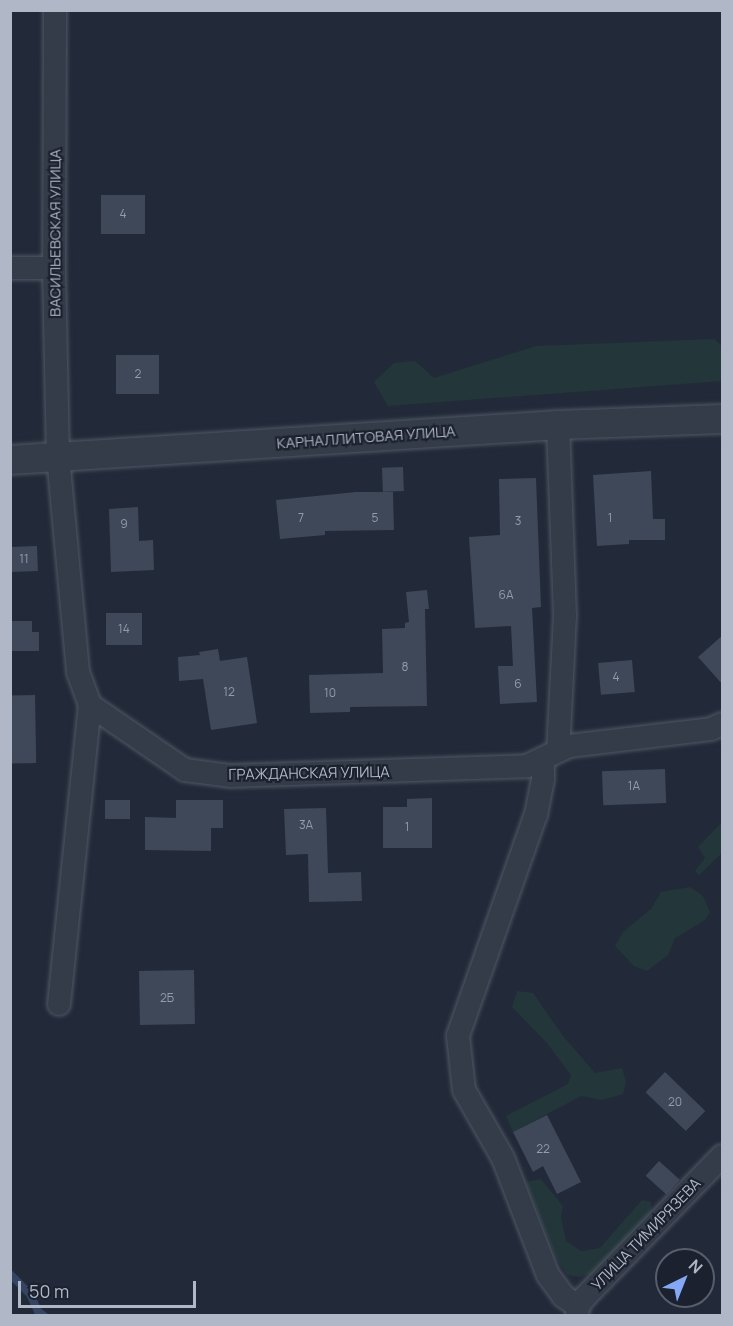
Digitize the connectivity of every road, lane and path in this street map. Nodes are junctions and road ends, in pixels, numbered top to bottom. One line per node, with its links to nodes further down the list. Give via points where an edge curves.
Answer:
1 (55, 10): 3 (street, ВАСИЛЬЕВСКАЯ УЛИЦА)
2 (10, 268): 3 (street)
3 (54, 268): 6 (street, ВАСИЛЬЕВСКАЯ УЛИЦА)
4 (723, 419): 5 (street, КАРНАЛЛИТОВАЯ УЛИЦА)
5 (558, 425): 6 (street, КАРНАЛЛИТОВАЯ УЛИЦА); 10 (street, via 565,615)
6 (58, 456): 7 (street, КАРНАЛЛИТОВАЯ УЛИЦА); 8 (street, via 78,672)
7 (10, 460)
8 (90, 705): 10 (street, ГРАЖДАНСКАЯ УЛИЦА, via 185,770 230,776 527,766); 11 (street)
9 (723, 724): 10 (street, ГРАЖДАНСКАЯ УЛИЦА, via 711,729 569,747)
10 (550, 755): 13 (street, via 536,814 458,1036 464,1090 503,1158 548,1275)
11 (58, 1004)
12 (723, 1156): 13 (street, УЛИЦА ТИМИРЯЗЕВА)
13 (577, 1311)

